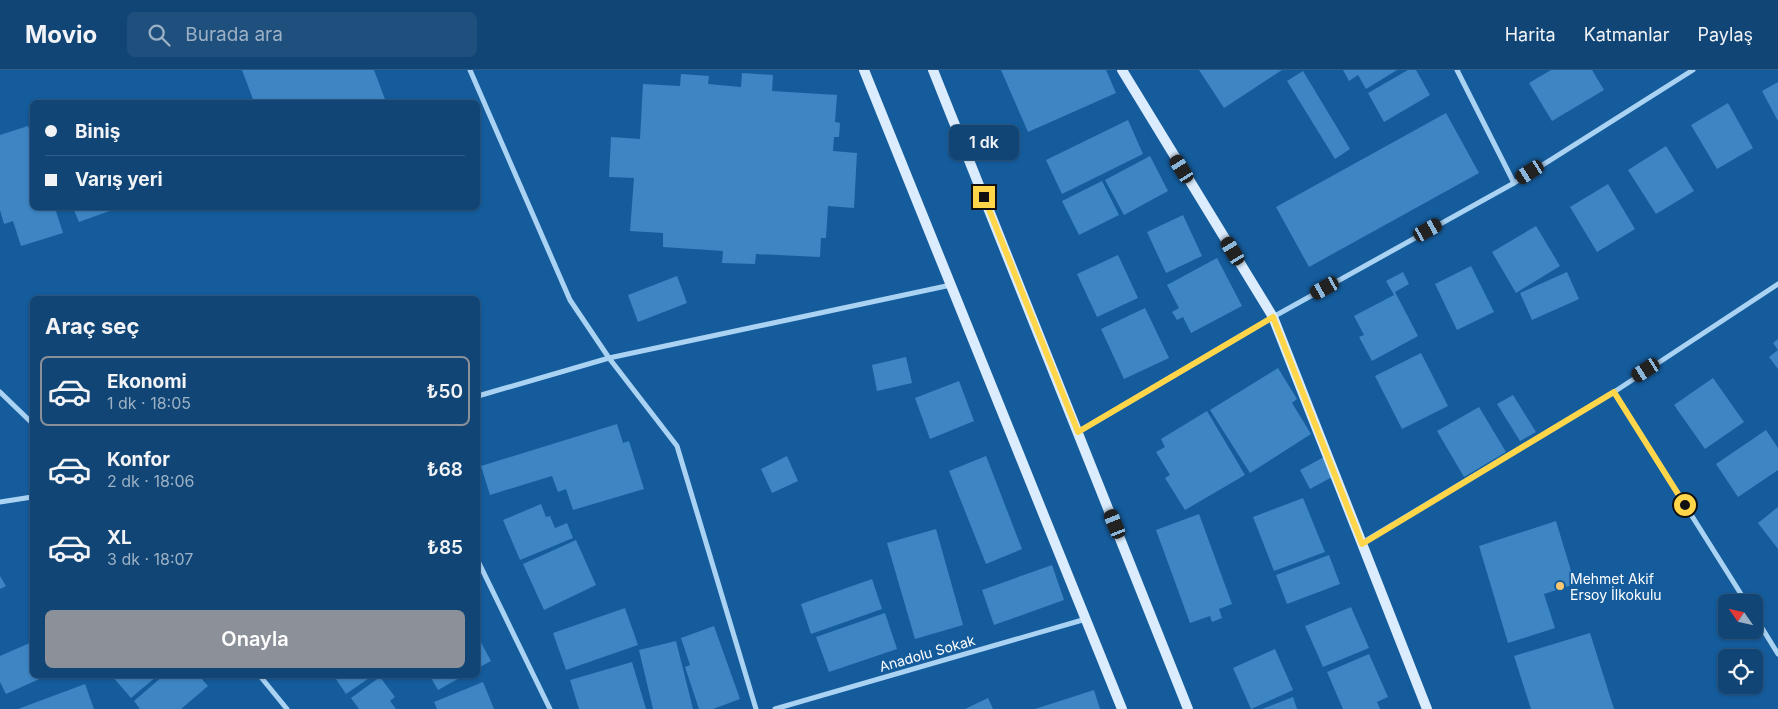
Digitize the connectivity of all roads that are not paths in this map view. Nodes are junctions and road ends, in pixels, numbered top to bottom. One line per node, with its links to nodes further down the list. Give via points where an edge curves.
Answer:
1 (470, 70): 11 (street, via 570,300)
2 (864, 70): 9 (main road)
3 (933, 70): 16 (main road)
4 (1122, 70): 10 (main road)
5 (1457, 70): 7 (street)
6 (1693, 70): 7 (street)
7 (1514, 182): 10 (street)
8 (1778, 284): 13 (street)
9 (951, 285): 11 (street); 22 (main road)
10 (1273, 317): 16 (street); 19 (main road)
11 (609, 358): 14 (street); 28 (street, via 677,446)
12 (0, 392): 15 (street)
13 (1614, 392): 19 (street); 21 (street)
14 (480, 395)
15 (30, 421)
16 (1078, 432): 31 (main road)
17 (30, 497): 18 (street)
18 (0, 502)
19 (1362, 544): 32 (main road)
20 (480, 565): 27 (street)
21 (1741, 594)
22 (1086, 619): 29 (street, Anadolu Sokak); 30 (main road)
23 (1763, 630): 24 (street)
24 (1778, 654)
25 (262, 678): 26 (street)
26 (287, 709)
27 (550, 709)
28 (756, 709)
29 (775, 709)
30 (1122, 709)
31 (1188, 709)
32 (1427, 709)

